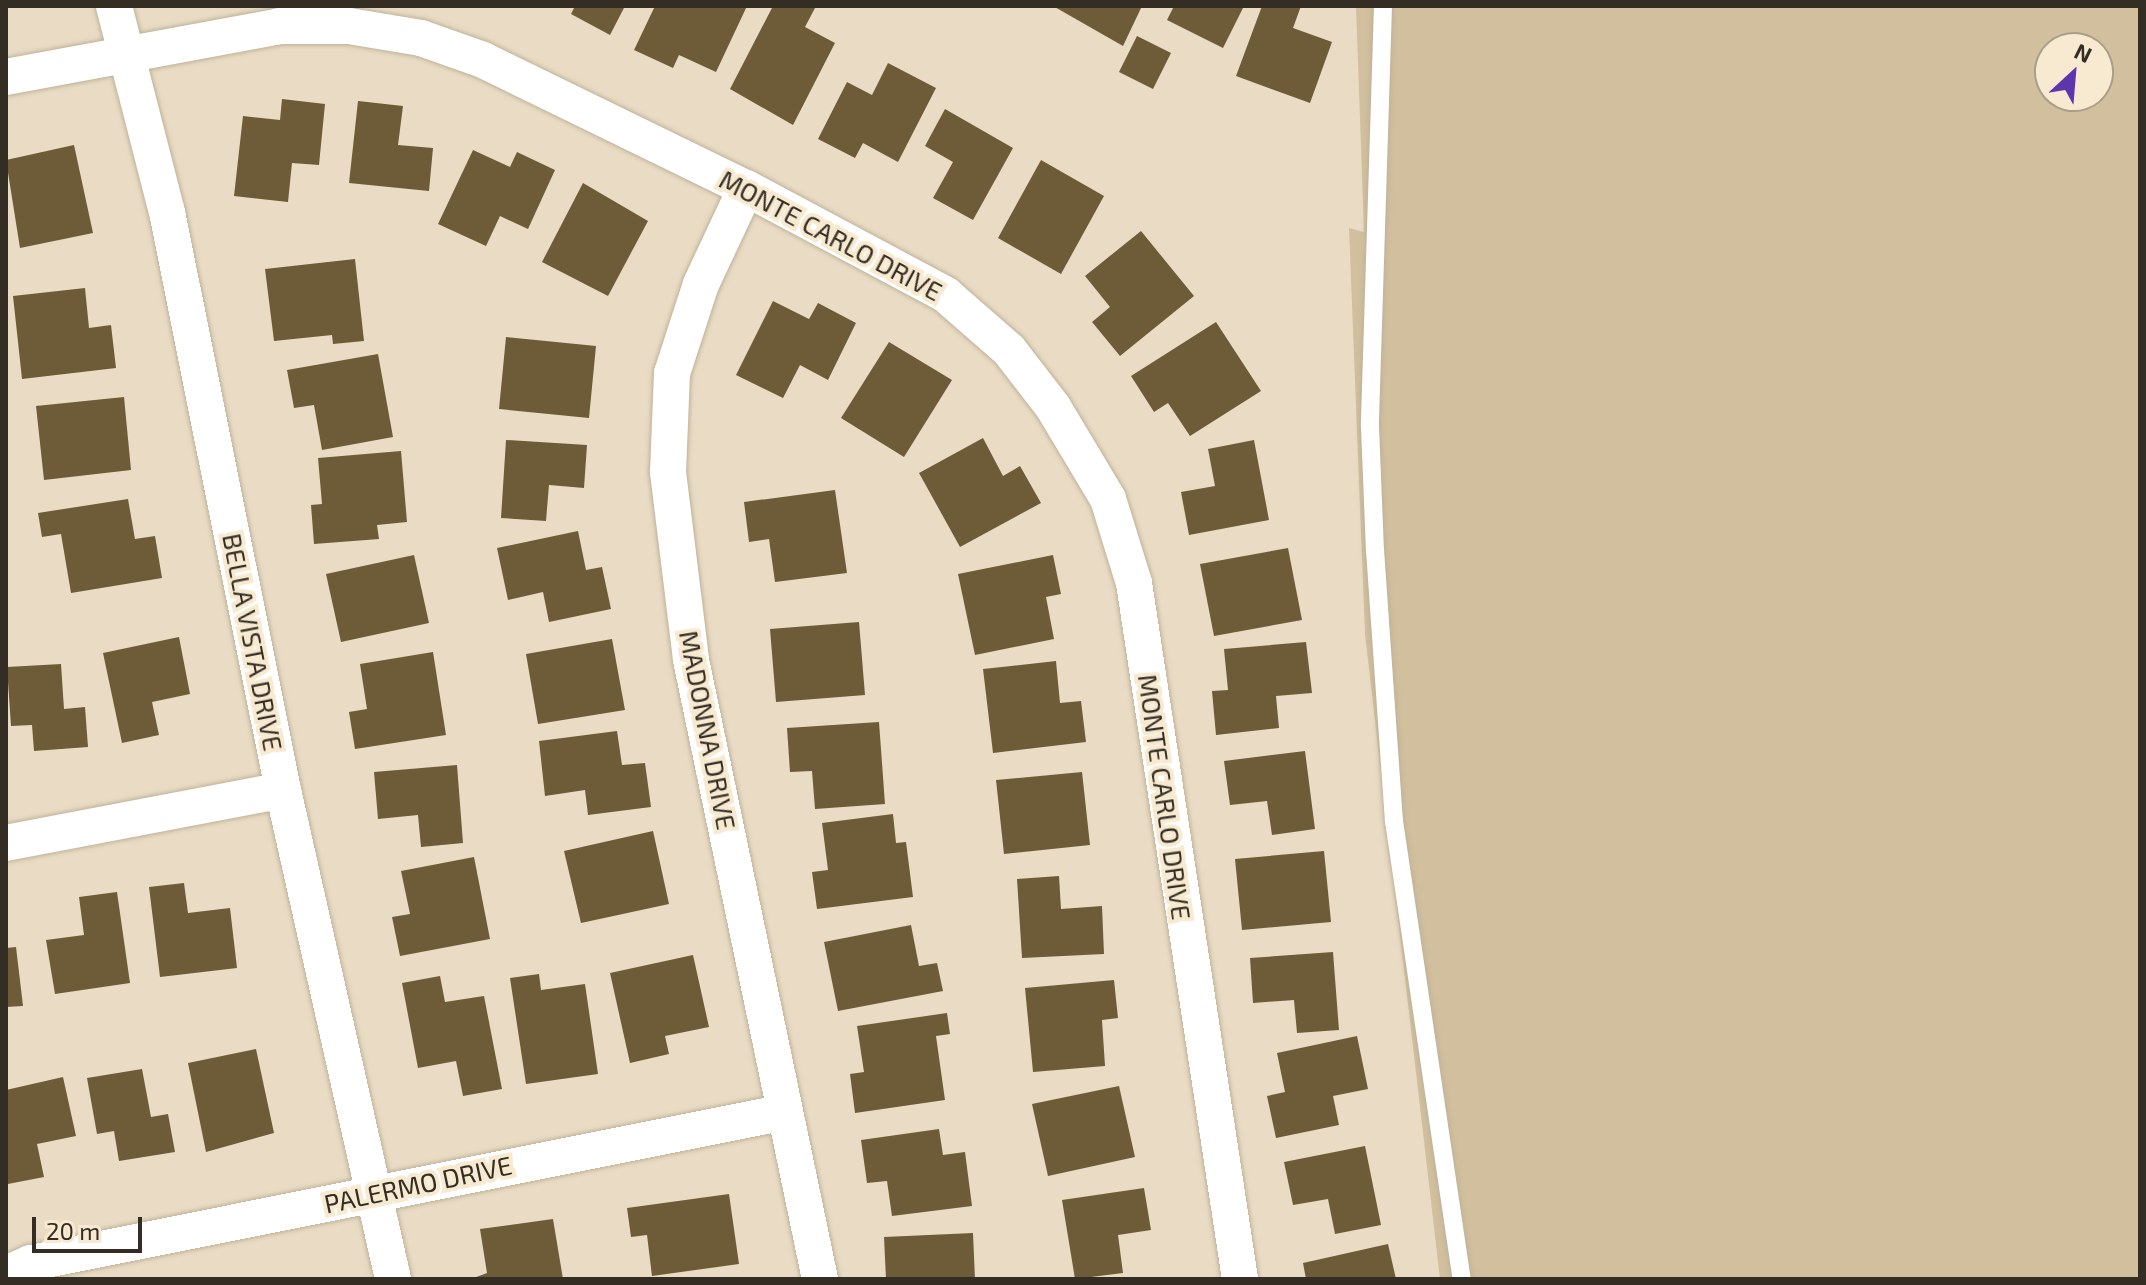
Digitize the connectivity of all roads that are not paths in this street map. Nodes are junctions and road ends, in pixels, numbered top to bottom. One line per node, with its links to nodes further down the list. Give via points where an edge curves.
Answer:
1 (114, 6): 3 (street, BELLA VISTA DRIVE)
2 (1383, 6): 14 (lane, via 1370,412 1375,550 1394,821)
3 (128, 54): 4 (street, MONTE CARLO DRIVE); 5 (street, MONTE CARLO DRIVE, via 280,26 349,26 421,38 483,60); 6 (street, BELLA VISTA DRIVE, via 167,212)
4 (6, 77)
5 (746, 188): 8 (street, MADONNA DRIVE, via 701,284 672,373 668,472 691,660); 13 (street, MONTE CARLO DRIVE, via 946,295 978,322 1009,350 1053,407 1108,499 1134,583)
6 (283, 790): 7 (street); 9 (street, BELLA VISTA DRIVE)
7 (6, 843)
8 (785, 1112): 9 (street, PALERMO DRIVE); 12 (street, MADONNA DRIVE)
9 (375, 1193): 10 (street, PALERMO DRIVE, via 31,1263); 11 (street, BELLA VISTA DRIVE)
10 (6, 1274)
11 (393, 1279)
12 (820, 1279)
13 (1240, 1279)
14 (1462, 1279)

